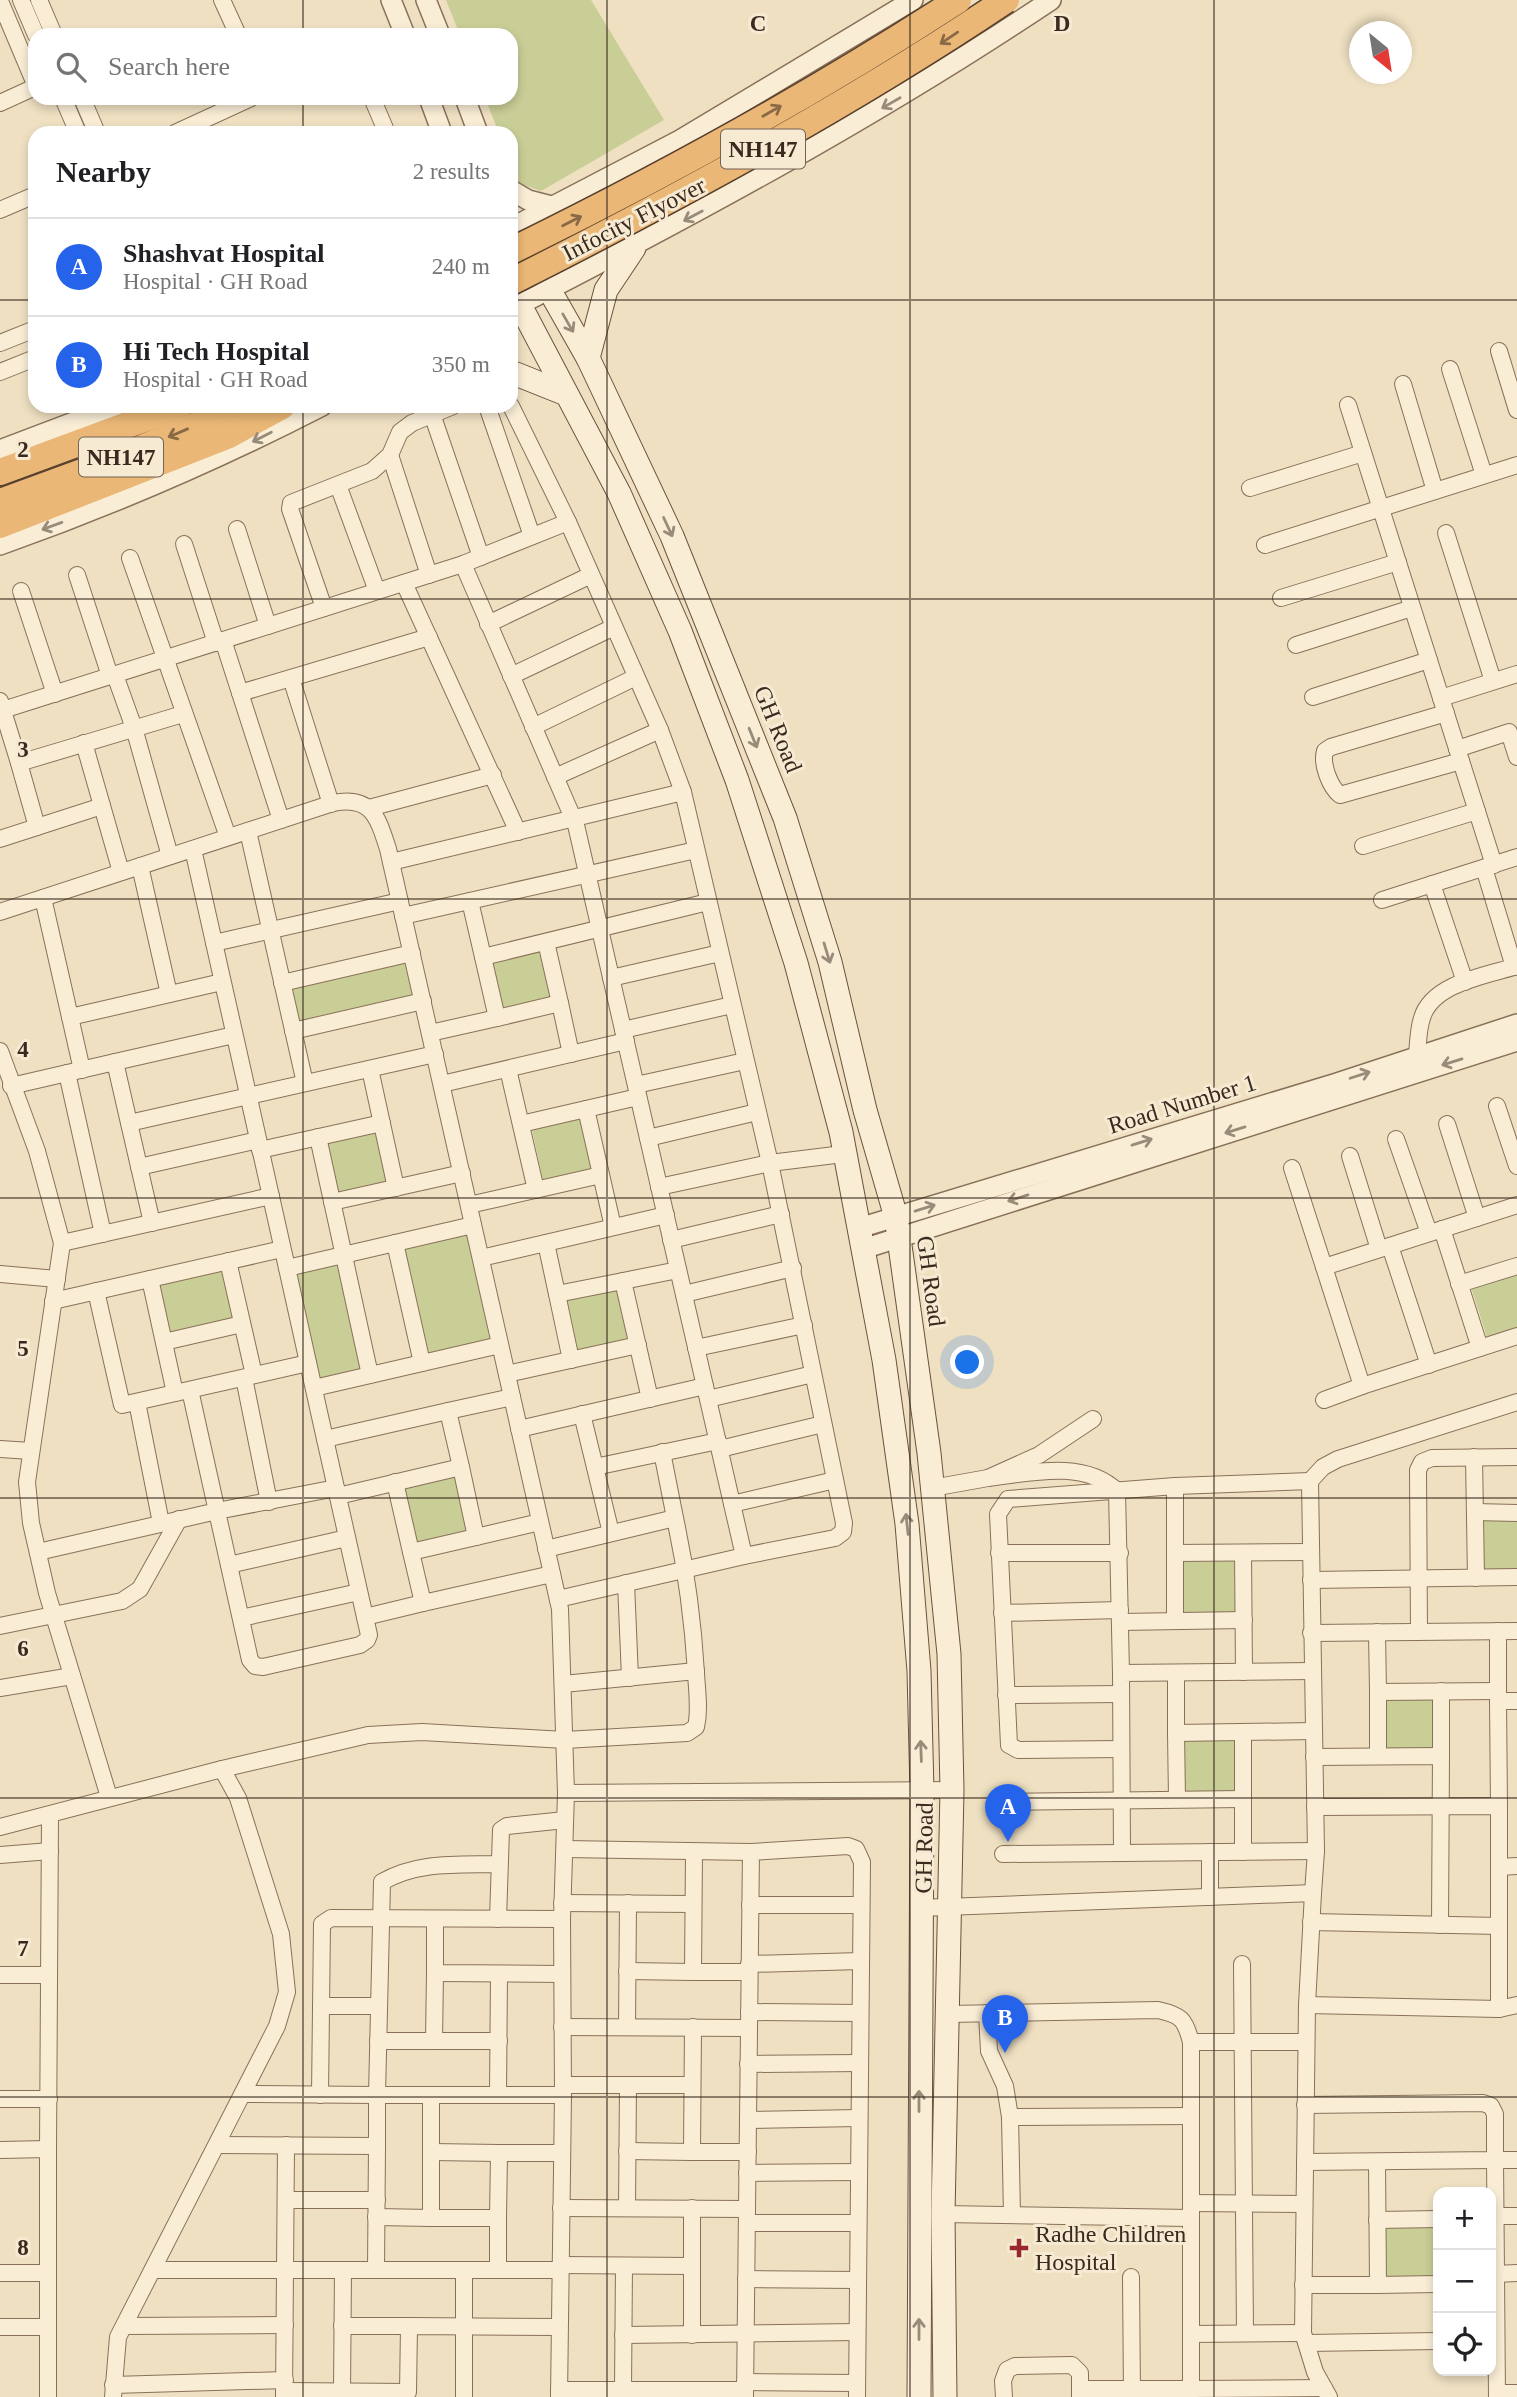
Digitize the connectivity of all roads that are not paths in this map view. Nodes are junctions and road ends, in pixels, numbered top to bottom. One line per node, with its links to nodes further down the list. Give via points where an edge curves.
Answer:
1 (21, 0): 11 (street)
2 (39, 0): 12 (street)
3 (222, 0): 13 (street)
4 (391, 0): 14 (street)
5 (426, 0): 15 (street)
6 (913, 0): 33 (street, via 709,124)
7 (958, 0): 36 (highway, Infocity Flyover / NH147, one-way to 7, bridge, via 653,179 890,44)
8 (1006, 0): 40 (highway, Infocity Flyover / NH147, one-way to 40, bridge, via 930,51)
9 (1051, 0): 38 (street, one-way to 38, via 956,64)
10 (1, 1): 16 (street)
11 (33, 28)
12 (51, 28)
13 (235, 28)
14 (399, 28)
15 (437, 28)
16 (28, 68)
17 (28, 89): 18 (street)
18 (0, 103)
19 (65, 105): 25 (street)
20 (85, 105): 26 (street)
21 (236, 105): 27 (street)
22 (375, 105): 28 (street)
23 (432, 105): 29 (street)
24 (468, 105): 30 (street)
25 (75, 126)
26 (94, 126)
27 (190, 126)
28 (384, 126)
29 (439, 126)
30 (475, 126)
31 (518, 194): 33 (street)
32 (28, 198): 34 (street)
33 (555, 207): 35 (street)
34 (0, 210)
35 (518, 230)
36 (518, 231)
37 (518, 239): 39 (main road, GH Road)
38 (634, 248): 39 (street); 46 (main road, via 606,290)
39 (550, 291): 41 (street); 46 (main road, GH Road, one-way to 46)
40 (518, 293)
41 (518, 295)
42 (518, 305): 52 (main road, GH Road)
43 (28, 332): 44 (street)
44 (0, 343)
45 (1499, 351): 54 (street)
46 (588, 358): 224 (main road, GH Road, one-way to 224, via 672,536 785,818 830,962)
47 (28, 361): 49 (street)
48 (1450, 369): 68 (street)
49 (0, 372)
50 (518, 375): 52 (main road)
51 (1403, 384): 71 (street)
52 (566, 394): 203 (main road, GH Road, via 619,494 674,618 737,780 796,963)
53 (1348, 405): 64 (street)
54 (1517, 410)
55 (98, 413): 63 (street)
56 (160, 413): 67 (highway, NH147)
57 (224, 413): 72 (highway, NH147, one-way to 72)
58 (269, 413): 75 (highway, via 227,436)
59 (309, 413): 79 (street, one-way to 79, via 255,441)
60 (489, 413): 78 (street)
61 (514, 413): 74 (street)
62 (432, 414): 65 (street, via 400,432); 82 (street)
63 (0, 450)
64 (1363, 453): 70 (street); 73 (street)
65 (390, 455): 69 (street, via 372,471); 87 (street)
66 (1517, 465): 68 (street)
67 (0, 472)
68 (1483, 475): 71 (street)
69 (338, 485): 91 (street); 93 (street, via 298,498 290,506)
70 (1250, 488)
71 (1435, 491): 73 (street)
72 (0, 502)
73 (1381, 508): 81 (street); 84 (street)
74 (568, 522): 78 (street); 88 (street)
75 (0, 525)
76 (237, 529): 96 (street)
77 (1447, 533): 108 (street)
78 (532, 536): 82 (street)
79 (0, 544)
80 (184, 544): 99 (street)
81 (1265, 545)
82 (481, 557): 85 (street)
83 (130, 558): 101 (street)
84 (1398, 562): 92 (street); 94 (street)
85 (463, 564): 87 (street); 95 (street)
86 (77, 575): 104 (street)
87 (429, 575): 89 (street)
88 (591, 575): 95 (street); 97 (street)
89 (404, 583): 91 (street); 98 (street)
90 (21, 591): 110 (street)
91 (377, 591): 93 (street)
92 (1281, 598)
93 (324, 608): 96 (street)
94 (1412, 608): 100 (street); 102 (street)
95 (488, 624): 105 (street)
96 (268, 626): 99 (street)
97 (614, 628): 105 (street); 106 (street)
98 (429, 637): 107 (street); 123 (street)
99 (220, 641): 101 (street); 109 (street)
100 (1296, 645)
101 (163, 659): 104 (street); 114 (street)
102 (1429, 660): 111 (street); 112 (street)
103 (1517, 674): 108 (street)
104 (113, 675): 110 (street); 116 (street)
105 (511, 676): 115 (street)
106 (636, 677): 115 (street); 117 (street)
107 (290, 678): 109 (street); 126 (street)
108 (1493, 681): 112 (street)
109 (240, 693): 131 (street)
110 (55, 694): 113 (street)
111 (1312, 697)
112 (1443, 706): 120 (street); 120 (street, via 1331,747 1325,751 1324,762 1340,795)
113 (1, 708): 122 (street)
114 (183, 714): 116 (street); 135 (street)
115 (533, 727): 124 (street)
116 (134, 728): 119 (street); 140 (street)
117 (660, 730): 124 (street); 125 (street)
118 (1513, 730): 120 (street); 121 (street)
119 (84, 744): 122 (street); 127 (street)
120 (1459, 755): 129 (street)
121 (1517, 757)
122 (19, 763): 132 (street)
123 (493, 775): 128 (street); 134 (street)
124 (555, 777): 130 (street)
125 (683, 792): 130 (street); 139 (street)
126 (331, 804): 128 (street, via 350,800); 131 (street)
127 (102, 806): 132 (street); 145 (street)
128 (369, 808): 142 (street, via 378,819)
129 (1477, 811): 137 (street); 144 (street)
130 (573, 819): 134 (street); 146 (street)
131 (281, 820): 133 (street)
132 (37, 827): 136 (street)
133 (248, 831): 135 (street); 155 (street)
134 (518, 832): 142 (street)
135 (228, 837): 138 (street)
136 (0, 839)
137 (1363, 846)
138 (193, 849): 140 (street); 157 (street)
139 (696, 850): 146 (street); 151 (street)
140 (170, 856): 143 (street)
141 (1517, 857): 144 (street)
142 (391, 862): 153 (street)
143 (140, 866): 145 (street); 166 (street)
144 (1489, 866): 147 (street); 161 (street)
145 (121, 872): 148 (street)
146 (587, 873): 150 (street); 154 (street)
147 (1432, 884): 149 (street); 164 (street)
148 (43, 898): 152 (street); 170 (street)
149 (1382, 900)
150 (470, 901): 153 (street); 160 (street)
151 (708, 902): 154 (street); 159 (street)
152 (2, 905)
153 (402, 909): 155 (street); 158 (street)
154 (600, 929): 156 (street); 162 (street)
155 (271, 930): 157 (street); 165 (street)
156 (546, 942): 160 (street); 168 (street)
157 (214, 943): 163 (street)
158 (412, 953): 165 (street); 167 (street)
159 (720, 953): 162 (street); 169 (street)
160 (483, 957): 171 (street)
161 (1516, 967): 164 (street)
162 (611, 978): 176 (street)
163 (222, 982): 166 (street); 175 (street)
164 (1465, 982): 181 (street, via 1425,1009)
165 (282, 983): 173 (street)
166 (169, 994): 170 (street)
167 (423, 1002): 173 (street); 174 (street)
168 (560, 1003): 171 (street); 180 (street)
169 (732, 1005): 176 (street); 182 (street)
170 (70, 1017): 186 (street)
171 (497, 1018): 174 (street)
172 (1517, 1024): 181 (street, Road Number 1)
173 (293, 1031): 187 (street)
174 (430, 1033): 179 (street)
175 (234, 1035): 183 (street); 191 (street)
176 (624, 1035): 180 (street); 190 (street)
177 (1517, 1041): 224 (street, Road Number 1, one-way to 224)
178 (0, 1051): 189 (street)
179 (435, 1054): 184 (street); 188 (street)
180 (571, 1054): 185 (street)
181 (1417, 1056): 224 (street, Road Number 1, one-way to 181)
182 (745, 1060): 190 (street); 194 (street)
183 (115, 1062): 186 (street); 195 (street)
184 (370, 1069): 187 (street); 196 (street)
185 (508, 1069): 188 (street); 197 (street)
186 (74, 1072): 189 (street); 226 (street)
187 (305, 1083): 191 (street)
188 (442, 1084): 209 (street)
189 (11, 1086): 231 (street, via 37,1151)
190 (637, 1091): 193 (street); 200 (street)
191 (248, 1096): 195 (street); 202 (street)
192 (1497, 1106): 206 (street)
193 (586, 1109): 197 (street); 210 (street)
194 (757, 1112): 200 (street); 205 (street)
195 (129, 1123): 207 (street)
196 (382, 1123): 199 (street); 212 (street)
197 (521, 1124): 213 (street)
198 (1447, 1124): 220 (street)
199 (318, 1137): 202 (street); 215 (street)
200 (648, 1138): 211 (street)
201 (1396, 1139): 225 (street)
202 (259, 1145): 207 (street); 214 (street)
203 (844, 1154): 205 (street); 227 (main road, GH Road)
204 (1350, 1156): 232 (street)
205 (770, 1163): 211 (street); 218 (street)
206 (1517, 1166)
207 (139, 1167): 221 (street)
208 (1292, 1168): 238 (street)
209 (462, 1173): 212 (street); 216 (street)
210 (601, 1175): 213 (street); 223 (street)
211 (659, 1187): 219 (street)
212 (396, 1188): 215 (street)
213 (536, 1190): 216 (street)
214 (271, 1196): 221 (street); 233 (street)
215 (332, 1202): 234 (street)
216 (469, 1205): 222 (street)
217 (1517, 1205): 220 (street)
218 (780, 1213): 228 (street); 240 (street)
219 (666, 1215): 223 (street); 228 (street)
220 (1477, 1218): 225 (street)
221 (152, 1223): 226 (street)
222 (474, 1225): 229 (street); 235 (street)
223 (613, 1227): 230 (street)
224 (897, 1227): 227 (street, Road Number 1); 295 (main road, GH Road)
225 (1435, 1231): 232 (street); 246 (street)
226 (103, 1234): 231 (street)
227 (861, 1239): 368 (main road, GH Road, one-way to 227, via 919,1671 907,1524)
228 (671, 1240): 241 (street)
229 (395, 1243): 234 (street); 261 (street)
230 (546, 1243): 235 (street); 248 (street)
231 (62, 1244): 243 (street)
232 (1384, 1247): 238 (street); 262 (street)
233 (282, 1249): 236 (street); 239 (street)
234 (344, 1255): 239 (street); 265 (street)
235 (481, 1258): 255 (street)
236 (228, 1261): 244 (street); 251 (street)
237 (1517, 1266): 246 (street)
238 (1324, 1267): 267 (street)
239 (287, 1268): 260 (street)
240 (793, 1268): 249 (street); 252 (street)
241 (678, 1270): 245 (street); 249 (street)
242 (0, 1274): 243 (street)
243 (57, 1279): 250 (street)
244 (149, 1279): 247 (street); 254 (street)
245 (623, 1281): 248 (street); 256 (street)
246 (1459, 1284): 258 (street)
247 (96, 1292): 250 (street); 274 (street, via 121,1405)
248 (556, 1294): 259 (street)
249 (684, 1294): 257 (street)
250 (53, 1301): 284 (street)
251 (242, 1324): 254 (street); 266 (street)
252 (804, 1325): 257 (street); 264 (street)
253 (1517, 1336): 258 (street)
254 (164, 1342): 269 (street)
255 (500, 1345): 261 (street); 263 (street)
256 (638, 1345): 259 (street); 272 (street)
257 (696, 1348): 270 (street)
258 (1480, 1348): 262 (street)
259 (571, 1360): 263 (street)
260 (308, 1363): 266 (street); 268 (street)
261 (422, 1363): 265 (street)
262 (1429, 1364): 267 (street)
263 (507, 1374): 271 (street)
264 (813, 1374): 270 (street); 279 (street)
265 (370, 1375): 268 (street)
266 (249, 1376): 269 (street); 298 (street)
267 (1362, 1386): 273 (street)
268 (314, 1388): 281 (street)
269 (182, 1392): 274 (street); 300 (street)
270 (706, 1393): 272 (street); 282 (street)
271 (512, 1397): 276 (street); 280 (street)
272 (650, 1399): 277 (street)
273 (1324, 1400)
274 (137, 1402): 306 (street)
275 (1517, 1402): 292 (street, via 1338,1459)
276 (448, 1411): 281 (street); 288 (street)
277 (582, 1414): 280 (street); 289 (street)
278 (1093, 1419): 290 (street, via 1039,1455)
279 (823, 1424): 282 (street); 291 (street)
280 (519, 1429): 305 (street)
281 (325, 1440): 297 (street)
282 (719, 1445): 285 (street); 299 (street)
283 (0, 1449): 284 (street)
284 (31, 1451): 311 (street, via 27,1482)
285 (662, 1452): 289 (street); 303 (street)
286 (1475, 1457): 287 (street); 301 (street); 323 (street, via 1432,1458 1418,1470)
287 (1517, 1457)
288 (461, 1467): 293 (street); 308 (street)
289 (595, 1467): 307 (street)
290 (988, 1478): 295 (street); 296 (street, via 1079,1472 1105,1479)
291 (835, 1480): 299 (street); 318 (street, via 843,1532 835,1538)
292 (1310, 1481): 294 (street); 314 (street)
293 (395, 1482): 297 (street); 312 (street)
294 (1175, 1486): 296 (street); 317 (street)
295 (932, 1488): 367 (main road, GH Road, via 949,1654)
296 (1117, 1491): 315 (street, via 1008,1499 998,1514); 316 (street)
297 (337, 1492): 298 (street); 309 (street)
298 (269, 1502): 300 (street)
299 (732, 1504): 318 (street)
300 (217, 1511): 304 (street); 319 (street)
301 (1475, 1512): 302 (street); 324 (street)
302 (1517, 1513)
303 (675, 1518): 307 (street); 320 (street)
304 (179, 1519): 306 (street); 331 (street, via 133,1595)
305 (540, 1522): 308 (street); 310 (street)
306 (161, 1523): 311 (street)
307 (611, 1533): 310 (street)
308 (476, 1537): 312 (street)
309 (347, 1538): 319 (street); 327 (street)
310 (547, 1549): 321 (street)
311 (38, 1552): 331 (street)
312 (411, 1552): 329 (street)
313 (1243, 1552): 314 (street); 317 (street); 335 (street)
314 (1311, 1552): 325 (street)
315 (999, 1553): 316 (street); 330 (street)
316 (1120, 1553): 333 (street)
317 (1175, 1553): 336 (street)
318 (744, 1556): 320 (street)
319 (229, 1565): 334 (street)
320 (686, 1570): 326 (street); 343 (street)
321 (552, 1574): 328 (street); 329 (street)
322 (1517, 1577): 324 (street)
323 (1419, 1578): 324 (street); 325 (street); 341 (street)
324 (1476, 1578)
325 (1311, 1580): 342 (street)
326 (626, 1583): 328 (street); 349 (street)
327 (359, 1591): 332 (street); 334 (street)
328 (558, 1599): 350 (street)
329 (422, 1603): 332 (street)
330 (1002, 1613): 333 (street); 355 (street)
331 (54, 1615): 337 (street); 348 (street)
332 (365, 1616): 334 (street, via 369,1635 360,1645 262,1667 250,1660)
333 (1120, 1616): 336 (street); 346 (street)
334 (241, 1618)
335 (1244, 1620): 336 (street); 345 (street)
336 (1175, 1621)
337 (0, 1626)
338 (1498, 1631): 339 (street); 341 (street); 356 (street)
339 (1517, 1631)
340 (1377, 1632): 341 (street); 342 (street); 353 (street)
341 (1419, 1632)
342 (1311, 1633): 344 (street)
343 (696, 1671): 349 (street); 361 (street, via 699,1715 696,1727 687,1733)
344 (1312, 1671): 345 (street); 358 (street)
345 (1244, 1672): 347 (street)
346 (1121, 1673): 347 (street); 354 (street)
347 (1176, 1673): 360 (street)
348 (72, 1676): 351 (street); 370 (street)
349 (630, 1678): 350 (street)
350 (563, 1684): 361 (street)
351 (0, 1688)
352 (1441, 1691): 353 (street); 356 (street); 364 (street)
353 (1378, 1692): 363 (street)
354 (1121, 1694): 355 (street); 362 (street)
355 (1006, 1695): 362 (street, via 1012,1748)
356 (1498, 1696): 357 (street); 376 (street)
357 (1517, 1701)
358 (1314, 1731): 359 (street); 365 (street)
359 (1242, 1732): 360 (street); 371 (street)
360 (1176, 1733): 373 (street)
361 (565, 1740): 366 (street, via 422,1732 368,1735); 369 (street)
362 (1121, 1749): 372 (street)
363 (1378, 1756): 364 (street); 365 (street)
364 (1441, 1756): 375 (street)
365 (1314, 1757): 377 (street)
366 (222, 1769): 370 (street); 442 (street, via 238,1798 281,1934 286,1992 277,2026)
367 (952, 1790): 368 (street); 400 (main road, GH Road)
368 (922, 1791): 369 (street); 401 (main road, GH Road)
369 (566, 1793): 379 (street)
370 (109, 1797): 378 (street)
371 (1243, 1798): 373 (street); 385 (street)
372 (1121, 1800): 373 (street); 374 (street); 388 (street)
373 (1177, 1800)
374 (1000, 1802)
375 (1441, 1806): 376 (street); 377 (street); 407 (street)
376 (1499, 1806): 393 (street)
377 (1315, 1807): 383 (street)
378 (50, 1815): 380 (street); 382 (street)
379 (565, 1820): 381 (street); 391 (street, via 507,1826 501,1830)
380 (0, 1827)
381 (565, 1849): 386 (street); 402 (street)
382 (50, 1851): 390 (street); 418 (street)
383 (1316, 1851): 385 (street); 394 (street)
384 (1210, 1852): 385 (street); 388 (street); 395 (street)
385 (1244, 1852)
386 (694, 1853): 387 (street); 397 (street)
387 (751, 1853): 398 (street); 399 (street, via 856,1849 862,1862)
388 (1122, 1853): 389 (street)
389 (1003, 1854)
390 (0, 1855)
391 (499, 1864): 403 (street, via 402,1870 382,1882); 405 (street)
392 (1517, 1866): 393 (street)
393 (1499, 1867): 408 (street)
394 (1313, 1893): 395 (street); 406 (street)
395 (1210, 1897): 400 (street)
396 (628, 1903): 397 (street); 402 (street); 412 (street)
397 (693, 1904): 413 (street)
398 (750, 1905): 399 (street); 411 (street)
399 (861, 1905): 409 (street)
400 (949, 1907): 401 (street); 426 (main road, GH Road)
401 (919, 1908): 544 (main road, GH Road, one-way to 401)
402 (562, 1911): 405 (street); 416 (street)
403 (379, 1919): 404 (street); 421 (street, via 331,1919 322,1924); 422 (street)
404 (435, 1919): 405 (street); 414 (street)
405 (498, 1919)
406 (1311, 1922): 407 (street); 419 (street)
407 (1440, 1925): 408 (street)
408 (1499, 1926): 423 (street)
409 (861, 1961): 411 (street); 424 (street)
410 (1242, 1964): 435 (street)
411 (749, 1968): 413 (street); 427 (street)
412 (627, 1971): 413 (street); 429 (street)
413 (693, 1972)
414 (435, 1973): 415 (street); 432 (street)
415 (499, 1974): 416 (street); 433 (street)
416 (561, 1974): 428 (street)
417 (0, 1975): 418 (street)
418 (49, 1975): 448 (street)
419 (1307, 2005): 423 (street); 436 (street)
420 (1517, 2005): 423 (street)
421 (321, 2006): 422 (street); 443 (street)
422 (378, 2006): 431 (street)
423 (1499, 2009)
424 (860, 2013): 427 (street); 437 (street)
425 (987, 2013): 426 (street); 434 (street, via 1158,2010 1180,2015); 451 (street, via 989,2051 1005,2086)
426 (947, 2014): 480 (main road, GH Road)
427 (749, 2020): 430 (street); 438 (street)
428 (562, 2026): 429 (street); 441 (street)
429 (627, 2027): 430 (street)
430 (693, 2027): 440 (street)
431 (378, 2041): 432 (street); 444 (street)
432 (434, 2041): 433 (street)
433 (499, 2041): 446 (street)
434 (1191, 2042): 435 (street); 450 (street)
435 (1244, 2042): 436 (street); 474 (street)
436 (1306, 2042): 449 (street)
437 (860, 2063): 438 (street); 452 (street)
438 (748, 2064): 453 (street)
439 (628, 2085): 440 (street); 441 (street); 459 (street)
440 (692, 2085): 461 (street)
441 (563, 2090): 446 (street); 464 (street)
442 (244, 2094): 443 (street); 454 (street)
443 (320, 2095): 444 (street)
444 (377, 2095): 445 (street); 456 (street)
445 (431, 2095): 446 (street); 460 (street)
446 (498, 2095)
447 (0, 2099): 448 (street)
448 (49, 2099): 458 (street)
449 (1305, 2105): 465 (street, via 1483,2103 1495,2114); 467 (street)
450 (1191, 2116): 451 (street); 479 (street)
451 (1010, 2117): 481 (street)
452 (859, 2118): 453 (street); 469 (street)
453 (748, 2120): 462 (street)
454 (218, 2145): 455 (street); 494 (street)
455 (286, 2146): 456 (street); 472 (street)
456 (377, 2146): 473 (street)
457 (0, 2150): 458 (street)
458 (48, 2150): 501 (street)
459 (627, 2151): 461 (street); 477 (street)
460 (431, 2152): 463 (street); 485 (street)
461 (692, 2152): 462 (street)
462 (747, 2152): 470 (street)
463 (499, 2153): 464 (street); 486 (street)
464 (562, 2153): 476 (street)
465 (1495, 2160): 466 (street); 468 (street); 471 (street)
466 (1517, 2160)
467 (1305, 2162): 468 (street); 475 (street)
468 (1377, 2162): 489 (street)
469 (859, 2172): 470 (street); 490 (street)
470 (747, 2173): 482 (street)
471 (1495, 2187)
472 (286, 2200): 473 (street); 495 (street)
473 (377, 2200): 484 (street)
474 (1245, 2204): 475 (street); 479 (street); 519 (street)
475 (1304, 2204): 508 (street)
476 (561, 2208): 477 (street); 493 (street)
477 (627, 2208): 478 (street)
478 (692, 2208): 482 (street); 492 (street)
479 (1191, 2211): 481 (street); 520 (street)
480 (943, 2214): 481 (street); 545 (main road, GH Road)
481 (1012, 2215)
482 (747, 2216): 490 (street); 505 (street)
483 (1517, 2216): 487 (street)
484 (376, 2217): 485 (street); 497 (street)
485 (431, 2217): 486 (street)
486 (498, 2218): 499 (street)
487 (1496, 2218)
488 (1433, 2219): 489 (street)
489 (1377, 2220): 509 (street)
490 (858, 2223): 506 (street)
491 (624, 2266): 492 (street); 493 (street); 521 (street)
492 (692, 2266): 522 (street)
493 (561, 2268): 499 (street); 517 (street)
494 (153, 2270): 495 (street); 511 (street)
495 (285, 2270): 496 (street); 510 (street)
496 (343, 2270): 497 (street); 512 (street)
497 (376, 2270): 498 (street)
498 (464, 2270): 499 (street); 514 (street)
499 (498, 2270)
500 (0, 2273): 501 (street)
501 (48, 2273): 516 (street)
502 (1517, 2273): 503 (street)
503 (1496, 2274)
504 (1131, 2277): 536 (street)
505 (746, 2279): 506 (street); 523 (street)
506 (858, 2280): 518 (street)
507 (1433, 2284): 509 (street)
508 (1303, 2285): 509 (street); 524 (street)
509 (1378, 2285)
510 (285, 2325): 511 (street); 527 (street)
511 (124, 2326): 530 (street, via 118,2337)
512 (342, 2326): 513 (street); 531 (street)
513 (409, 2326): 514 (street); 540 (street)
514 (464, 2326): 517 (street); 543 (street)
515 (0, 2327): 516 (street)
516 (48, 2327): 542 (street)
517 (559, 2327): 533 (street)
518 (858, 2332): 523 (street); 529 (street)
519 (1245, 2333): 520 (street); 524 (street)
520 (1191, 2334): 537 (street)
521 (623, 2335): 522 (street); 532 (street)
522 (692, 2335): 523 (street)
523 (746, 2335): 528 (street)
524 (1305, 2338): 525 (street); 538 (street)
525 (1433, 2341)
526 (1496, 2376): 541 (street)
527 (285, 2390): 530 (street); 531 (street)
528 (745, 2390): 529 (street); 534 (street)
529 (857, 2390)
530 (113, 2391)
531 (342, 2392): 540 (street)
532 (630, 2392): 533 (street); 534 (street)
533 (559, 2393)
534 (690, 2393)
535 (1080, 2393): 536 (street); 546 (street, via 1080,2373 1072,2365 1015,2366 1007,2370 1003,2381)
536 (1132, 2393): 537 (street)
537 (1191, 2393): 538 (street)
538 (1326, 2393)
539 (1517, 2393): 541 (street)
540 (408, 2394)
541 (1497, 2395)
542 (48, 2397)
543 (464, 2397)
544 (919, 2397)
545 (945, 2397)
546 (1004, 2397)

